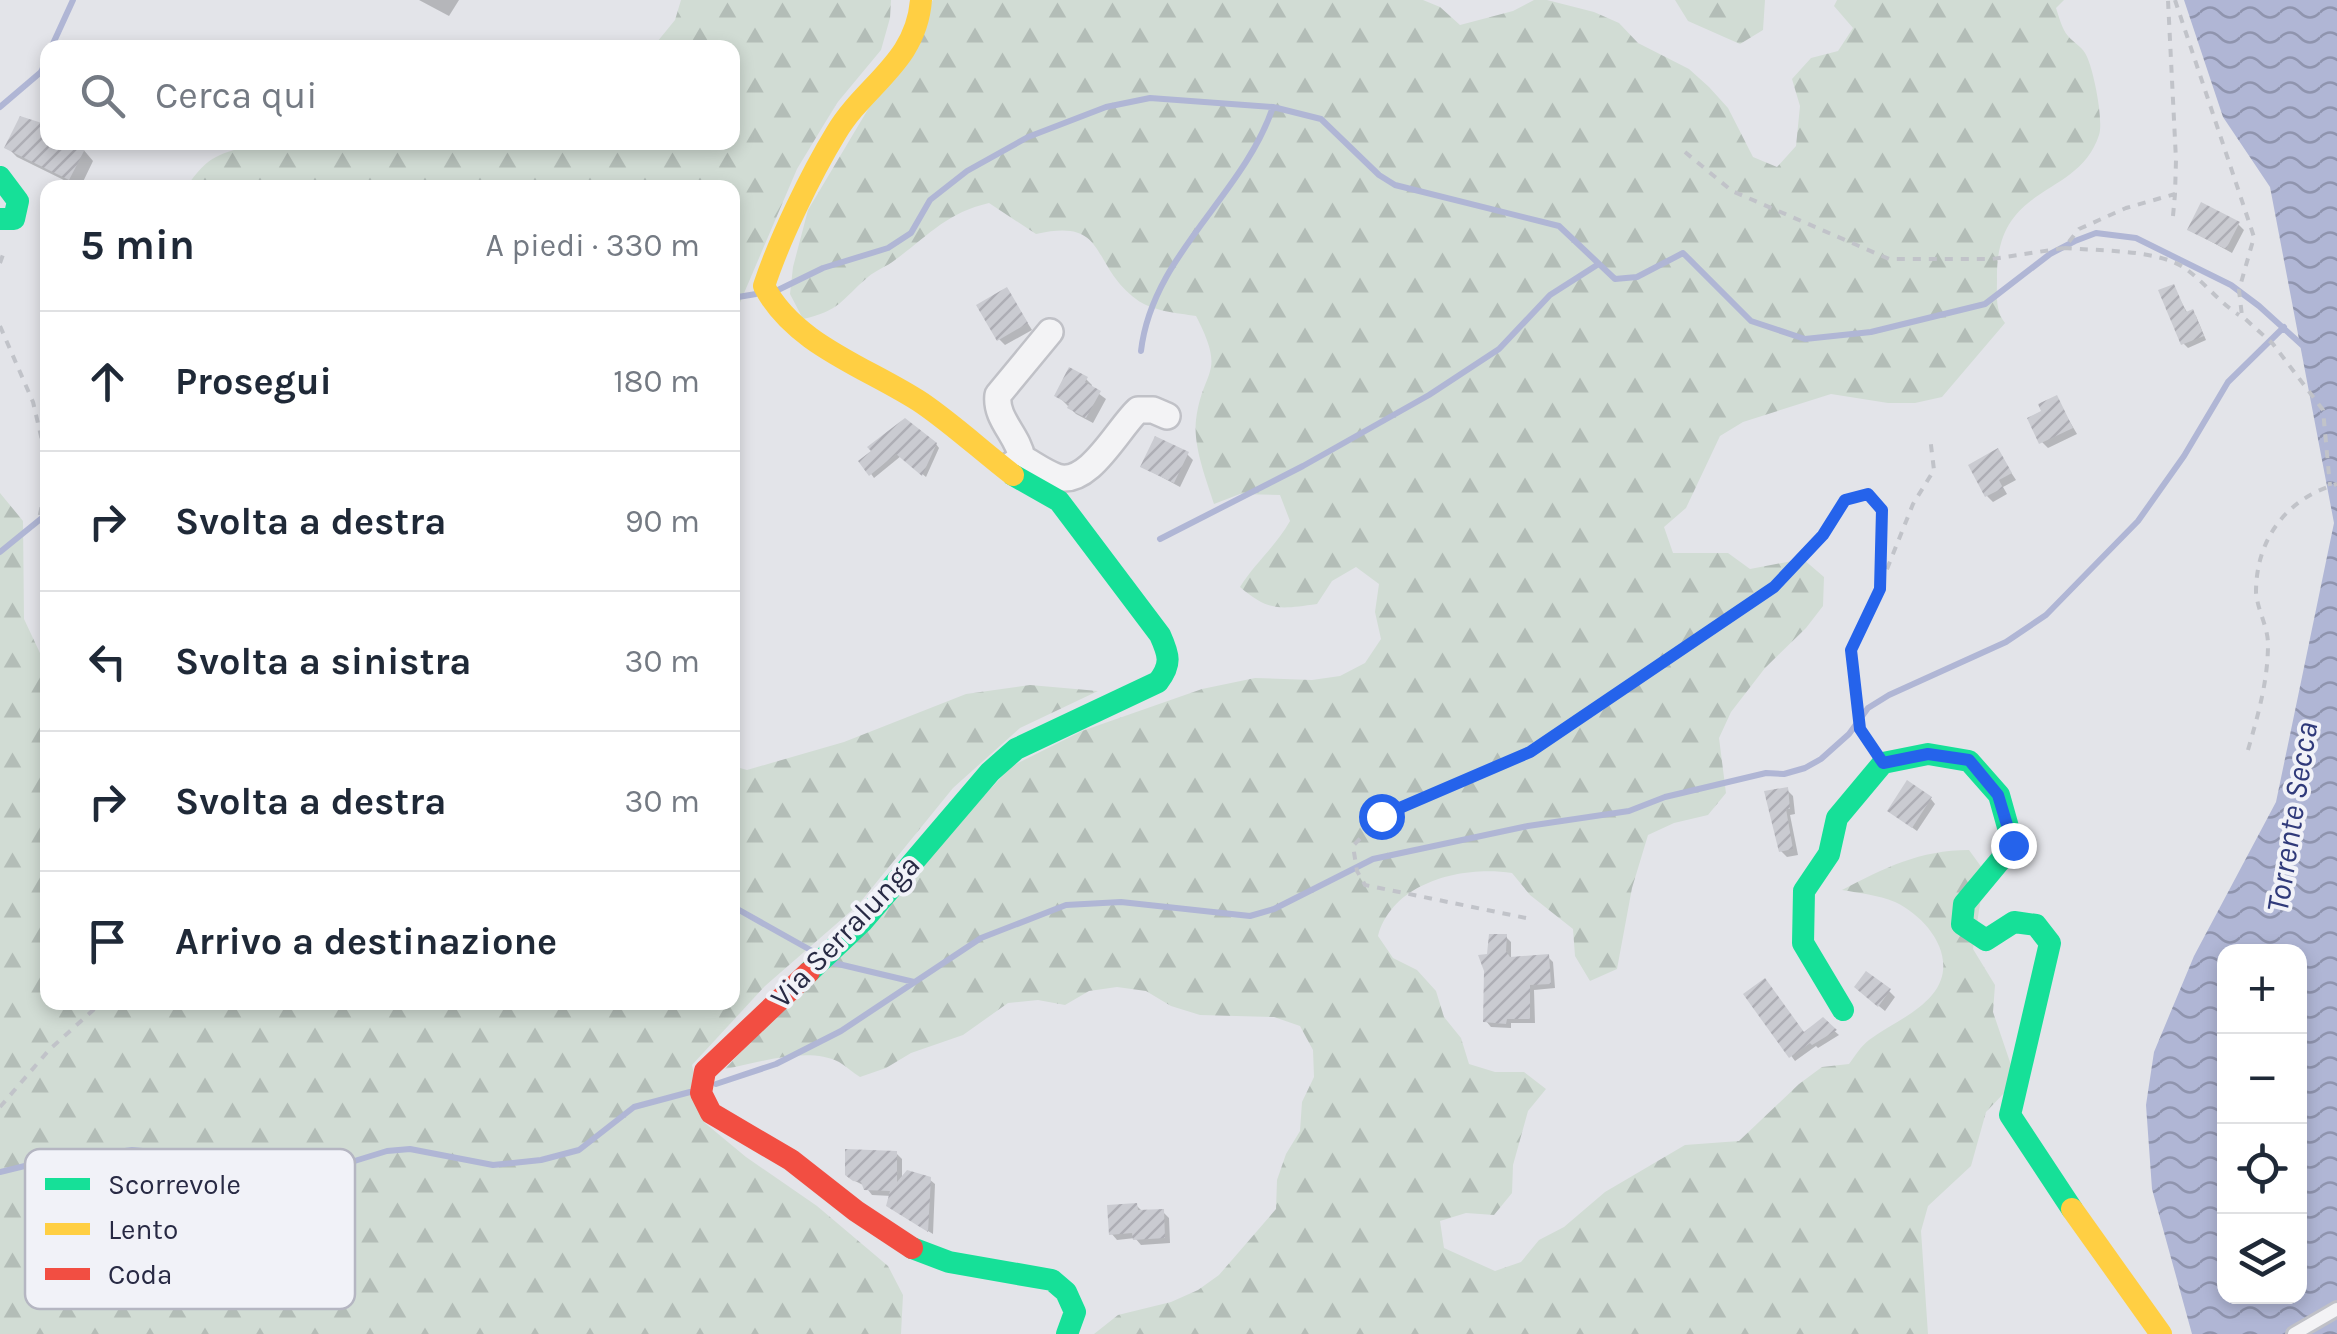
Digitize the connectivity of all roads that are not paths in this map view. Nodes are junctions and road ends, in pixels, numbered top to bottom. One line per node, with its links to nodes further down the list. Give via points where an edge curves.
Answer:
1 (921, 0): 6 (street, Via Serralunga, via 919,25 901,57 837,130 764,286 793,326)
2 (0, 177): 3 (street, via 18,201 14,219)
3 (0, 219)
4 (1050, 332): 6 (street, via 998,395 997,406 1020,446)
5 (1168, 416): 6 (street, Via Serralunga, via 1138,410 1078,476 1060,479)
6 (1012, 463): 9 (street, Via Serralunga, via 1060,500 1160,635 1168,669 1158,682 1016,749 990,772 862,922 705,1071 700,1093 711,1113 791,1160 912,1248 949,1262 1052,1280 1075,1312)
7 (1843, 1010): 10 (street, via 1803,943 1804,891 1829,854 1837,818 1883,763 1928,754 1969,760 1998,795 2013,845 1964,904 1962,924 1986,940 2014,922 2036,925 2050,943 2010,1115)
8 (2337, 1309): 11 (lane)
9 (1067, 1334)
10 (2162, 1334)
11 (2294, 1334)

